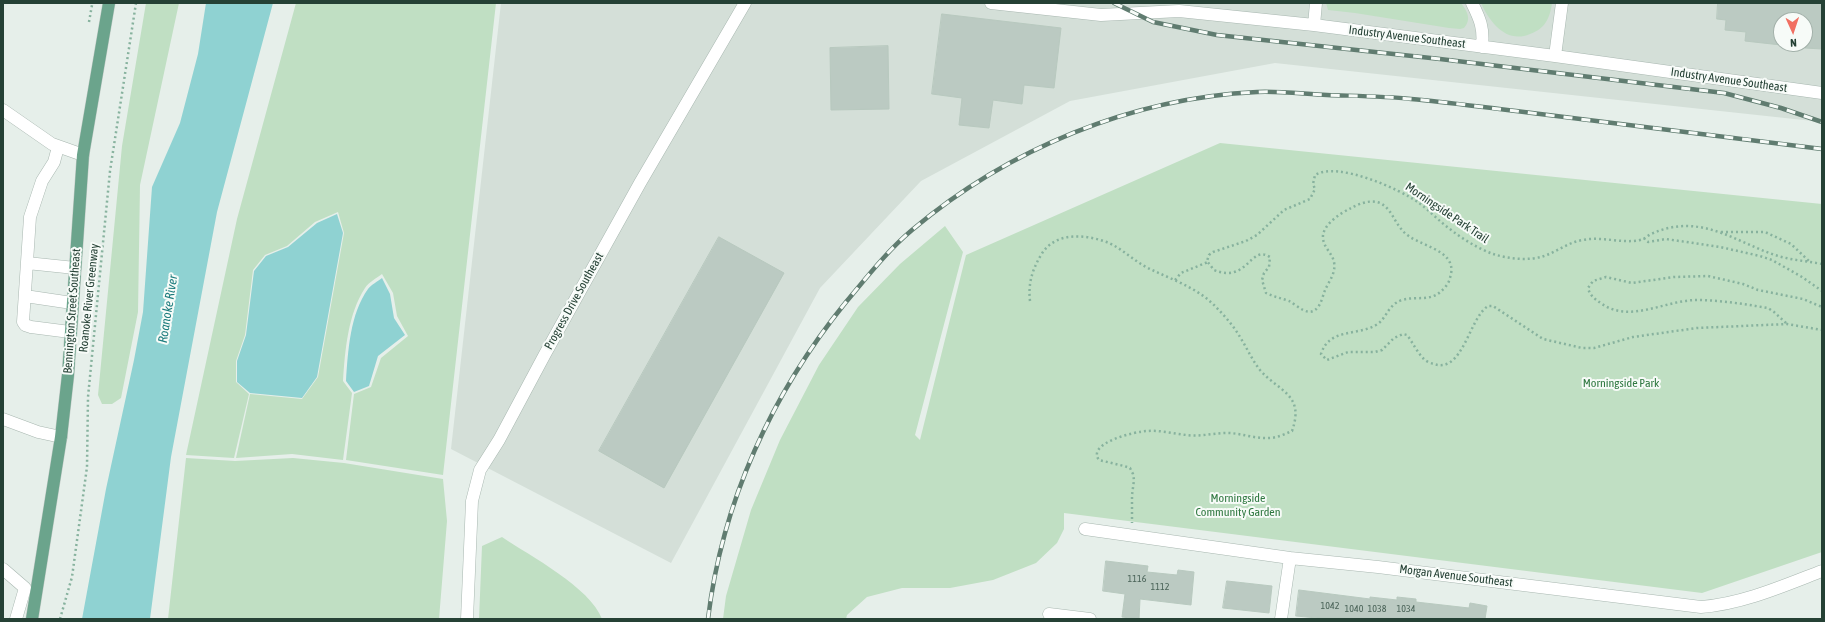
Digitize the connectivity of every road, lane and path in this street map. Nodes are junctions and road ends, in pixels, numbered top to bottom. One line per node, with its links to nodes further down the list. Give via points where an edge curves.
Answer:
1 (110, 3): 17 (main road, Bennington Street Southeast)
2 (136, 3): 45 (path, Roanoke River Greenway, via 110,171 88,398 87,467 72,577)
3 (745, 3): 46 (street, Progress Drive Southeast, via 640,182 499,440 480,470 472,501)
4 (991, 3): 9 (street, Industry Avenue Southeast, via 1101,15)
5 (1316, 3): 11 (street)
6 (1472, 3): 12 (street, via 1484,33)
7 (1562, 3): 13 (street)
8 (92, 5): 10 (path)
9 (1149, 8): 11 (street, Industry Avenue Southeast)
10 (89, 22)
11 (1314, 26): 12 (street, Industry Avenue Southeast)
12 (1482, 47): 13 (street, Industry Avenue Southeast)
13 (1555, 56): 14 (street, Industry Avenue Southeast)
14 (1822, 93)
15 (3, 110): 16 (street)
16 (58, 147): 17 (street); 22 (street, via 54,162 42,181 30,217)
17 (83, 155): 24 (main road, Bennington Street Southeast)
18 (1717, 232): 19 (path, Morningside Park Trail, via 1687,226 1672,227); 21 (path, Morningside Park Trail, via 1775,255); 21 (path, via 1765,232 1791,244)
19 (1644, 238): 20 (path, Morningside Park Trail, via 1584,239 1544,256 1505,257 1468,242 1419,202 1390,187 1332,170 1315,175 1314,193 1310,199 1284,210 1257,235 1213,252 1209,255); 26 (path, Morningside Park Trail, via 1648,242 1666,239 1760,256 1772,260)
20 (1208, 262): 25 (path, via 1180,273); 31 (path, via 1214,270 1230,274 1243,269 1257,255 1266,254 1270,257 1262,280 1266,293 1289,301 1301,310 1314,311 1321,302 1334,268 1334,261 1324,243 1325,230 1329,223 1347,210 1370,202 1385,207 1403,232 1445,255 1452,270 1447,285 1440,292 1423,299 1404,300 1391,307 1381,322 1375,326 1335,337 1323,348 1321,354 1327,360 1348,352 1382,350 1394,338 1403,334 1423,359 1438,366 1444,365 1455,359 1480,313 1488,306 1493,306 1543,339 1582,348 1594,348 1663,332 1697,328)
21 (1811, 262): 23 (path, Morningside Park Trail)
22 (27, 263): 24 (street); 27 (street)
23 (1822, 264)
24 (75, 268): 29 (main road, Bennington Street Southeast)
25 (1175, 280): 28 (path, via 1137,262 1109,244 1080,236 1061,238 1043,251 1038,261 1032,274); 37 (path, via 1212,303 1228,320 1261,370 1293,400 1294,426 1292,431 1270,438 1228,433 1189,436 1166,431 1146,431 1100,446 1096,451 1099,460 1130,468 1133,474)
26 (1822, 291)
27 (24, 296): 29 (street); 33 (street, via 25,325)
28 (1030, 301)
29 (72, 303): 33 (main road, Bennington Street Southeast)
30 (1822, 307): 31 (path, via 1804,299 1708,276 1674,277 1632,283 1606,278 1593,281 1588,288 1590,294 1605,306 1622,311 1636,312 1663,304 1692,300 1723,301 1768,308)
31 (1787, 324): 32 (path)
32 (1822, 330)
33 (70, 332): 35 (main road, Bennington Street Southeast)
34 (3, 418): 35 (street, via 38,432)
35 (61, 437): 44 (main road, Bennington Street Southeast)
36 (1085, 529): 37 (street, Morgan Avenue Southeast)
37 (1131, 536): 38 (street, Morgan Avenue Southeast)
38 (1290, 558): 41 (street, Morgan Avenue Southeast, via 1378,567); 48 (street)
39 (3, 569): 43 (street, via 25,588)
40 (1822, 571): 41 (street, Morgan Avenue Southeast)
41 (1701, 613)
42 (1049, 614): 47 (street)
43 (16, 619)
44 (32, 619)
45 (60, 619)
46 (467, 619)
47 (1090, 619)
48 (1281, 619)

